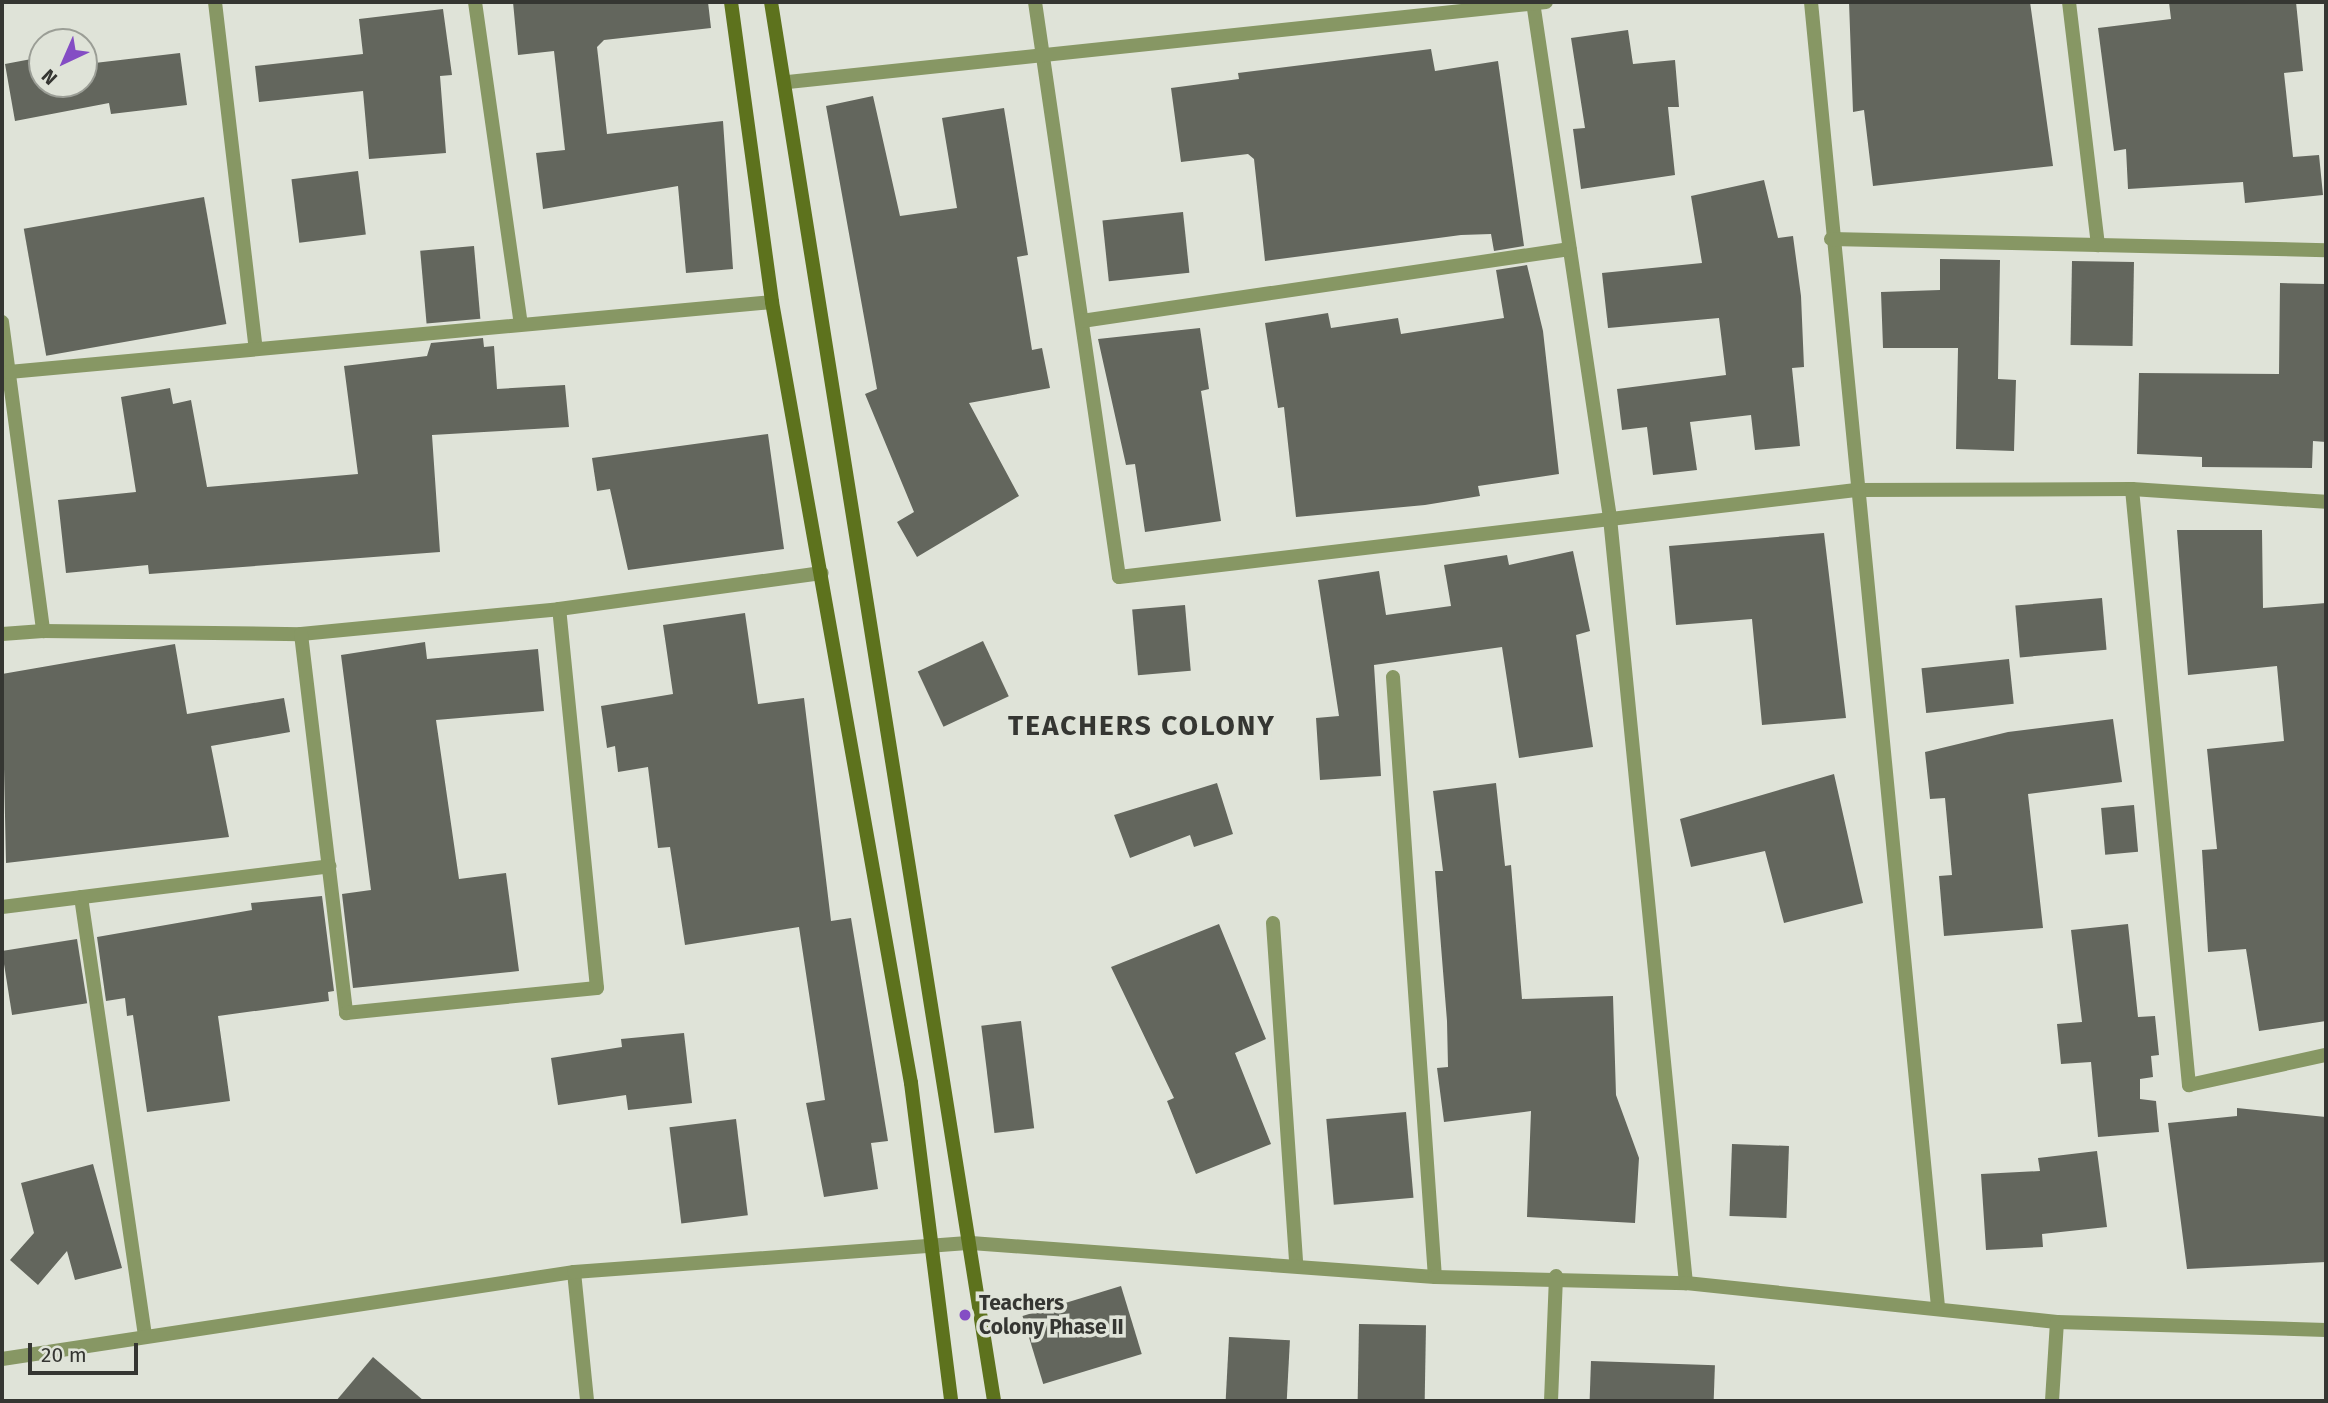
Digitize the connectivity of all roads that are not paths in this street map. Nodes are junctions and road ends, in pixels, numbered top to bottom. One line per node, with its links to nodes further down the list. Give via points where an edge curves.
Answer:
1 (215, 2): 19 (street)
2 (475, 2): 18 (street)
3 (731, 2): 15 (street)
4 (771, 2): 10 (street)
5 (1035, 2): 9 (street)
6 (1537, 2): 9 (street); 13 (street)
7 (1811, 2): 11 (street)
8 (2069, 2): 12 (street)
9 (1042, 54): 10 (street); 16 (street)
10 (788, 82): 36 (street, via 821,331)
11 (1831, 239): 12 (street); 22 (street)
12 (2098, 245): 14 (street)
13 (1570, 248): 16 (street); 24 (street)
14 (2326, 250)
15 (772, 302): 18 (street); 25 (street)
16 (1082, 321): 24 (street, via 1119,577)
17 (2, 322): 20 (street)
18 (521, 324): 19 (street)
19 (256, 349): 20 (street)
20 (9, 372): 27 (street)
21 (2132, 489): 22 (street); 23 (street); 35 (street, via 2189,1085)
22 (1856, 490): 24 (street); 43 (street)
23 (2326, 502)
24 (1610, 518): 42 (street)
25 (822, 573): 26 (street); 37 (street, via 911,1083)
26 (559, 609): 29 (street); 31 (street, via 597,988 346,1013)
27 (43, 631): 28 (street); 29 (street)
28 (2, 634)
29 (301, 634): 31 (street)
30 (1393, 677): 41 (street)
31 (328, 866): 32 (street)
32 (81, 897): 33 (street); 46 (street)
33 (2, 907)
34 (1273, 923): 38 (street)
35 (2326, 1055)
36 (971, 1244): 37 (street); 38 (street); 50 (street)
37 (930, 1248): 39 (street); 49 (street)
38 (1296, 1264): 41 (street)
39 (574, 1272): 46 (street); 48 (street)
40 (1556, 1276): 41 (street); 42 (street); 51 (street)
41 (1435, 1277)
42 (1686, 1283): 43 (street)
43 (1938, 1307): 44 (street)
44 (2057, 1322): 45 (street); 52 (street)
45 (2326, 1330)
46 (145, 1336): 47 (street)
47 (2, 1359)
48 (587, 1401)
49 (951, 1401)
50 (994, 1401)
51 (1551, 1401)
52 (2053, 1401)

